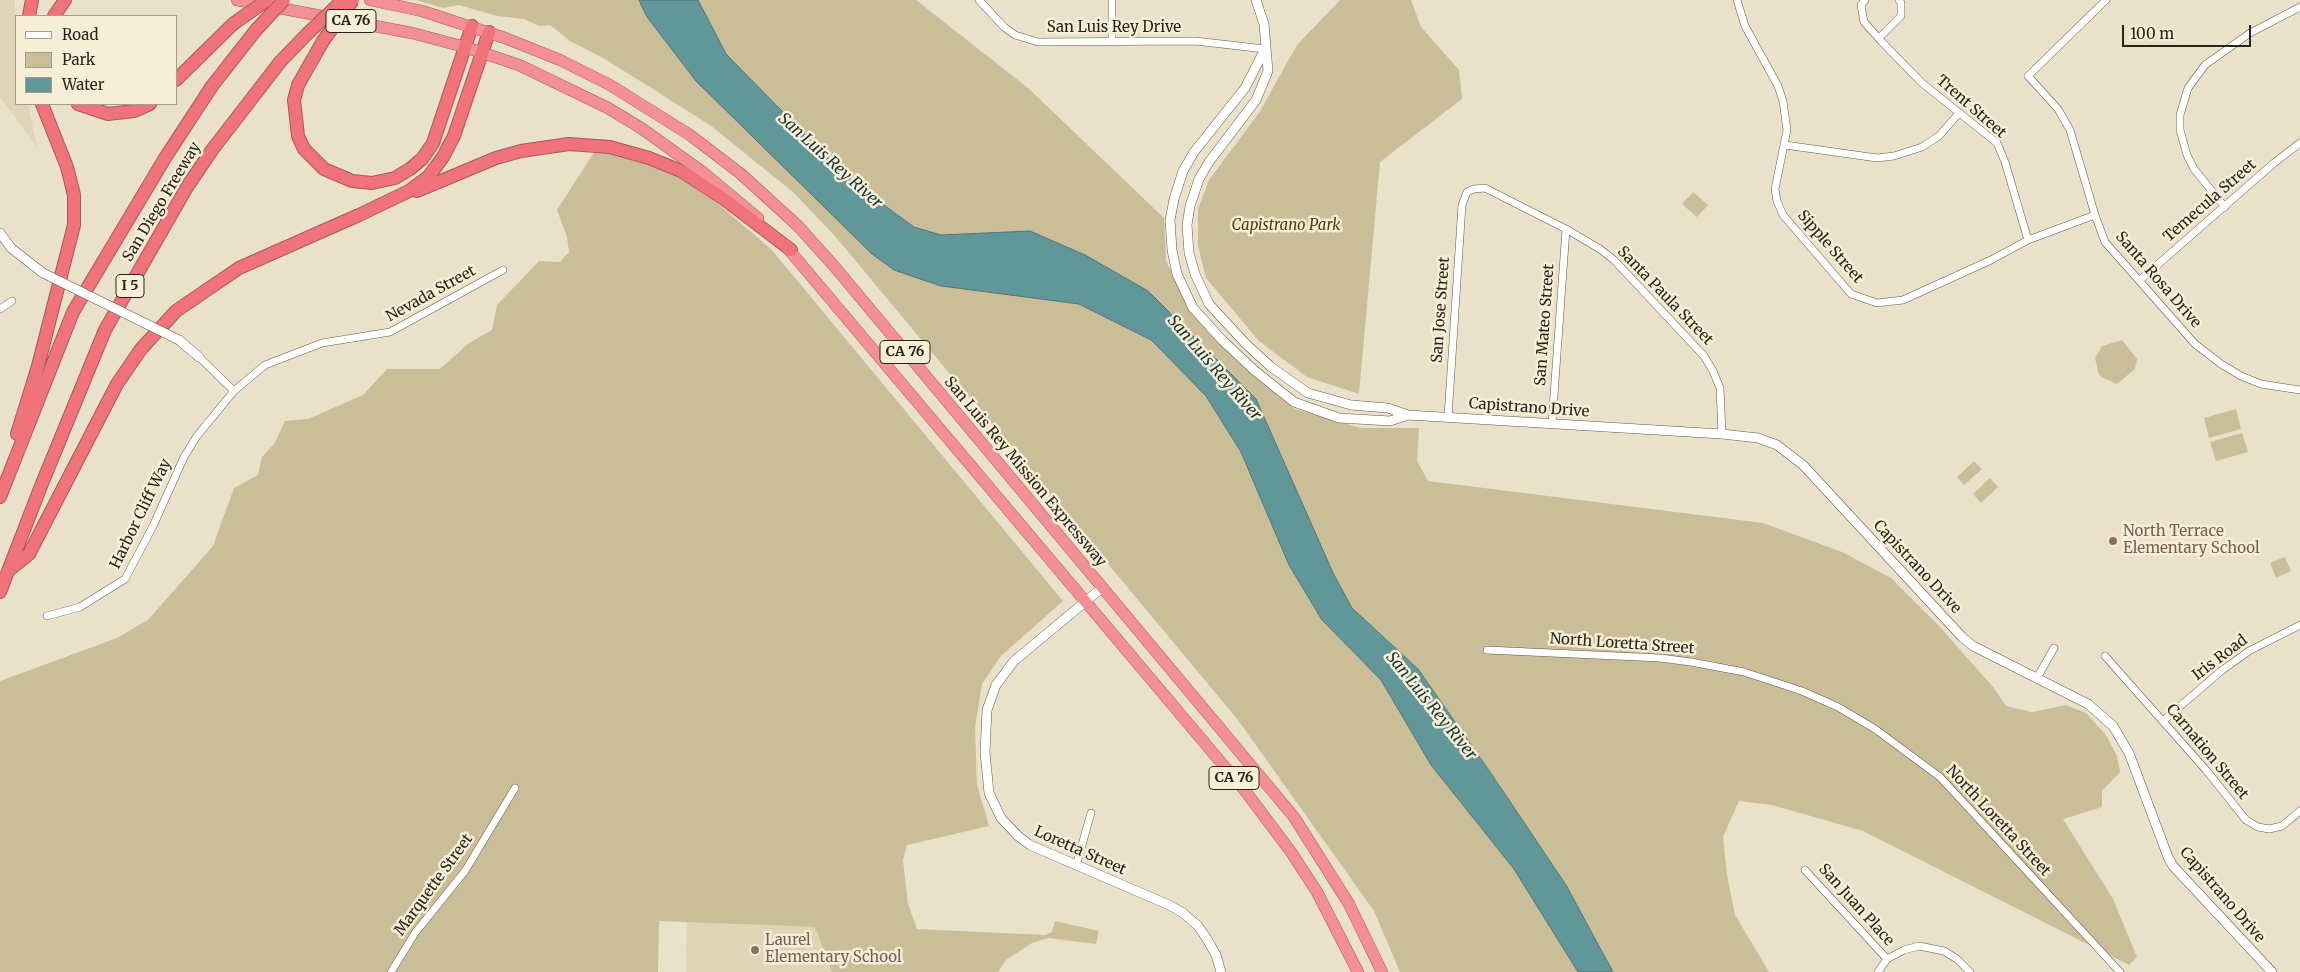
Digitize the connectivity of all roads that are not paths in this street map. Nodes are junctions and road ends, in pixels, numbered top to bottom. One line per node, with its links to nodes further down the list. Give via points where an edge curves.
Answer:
1 (32, 0): 17 (highway)
2 (65, 0): 18 (highway)
3 (237, 0): 23 (highway, CA 76, via 375,25)
4 (267, 0): 26 (highway, bridge, via 233,24)
5 (284, 0): 53 (highway, San Diego Freeway / I 5, bridge, via 212,86 73,312)
6 (344, 0): 54 (highway, San Diego Freeway / I 5, bridge, via 280,62 187,187 105,330)
7 (353, 0): 23 (highway, bridge, via 323,41 298,85 294,100 298,136 304,149 324,169 352,181 372,183 395,178 422,159 433,143)
8 (370, 0): 19 (highway, San Luis Rey Mission Expressway / CA 76)
9 (980, 0): 22 (street, San Luis Rey Drive, via 1004,26 1026,40)
10 (1112, 0): 22 (street)
11 (1256, 0): 24 (street, Capistrano Drive, via 1264,24)
12 (1737, 0): 32 (street, Sipple Street, via 1745,26 1783,101 1787,130)
13 (1865, 0): 21 (street, Trent Street, via 1862,5 1864,22)
14 (1899, 0): 21 (street, via 1901,16)
15 (2106, 0): 36 (street, Santa Rosa Drive, via 2028,76 2058,109 2070,130)
16 (2300, 8): 34 (street, via 2250,33 2205,66 2188,88 2180,115 2180,130 2187,155 2194,169)
17 (29, 15)
18 (55, 15)
19 (472, 26): 20 (highway, San Luis Rey Mission Expressway / CA 76); 23 (highway)
20 (489, 32): 25 (highway); 55 (highway, San Luis Rey Mission Expressway / CA 76, via 560,60 610,85 690,135 757,188 827,258)
21 (1879, 38): 30 (street, Trent Street, via 1922,83)
22 (1112, 42): 24 (street, San Luis Rey Drive, via 1194,41)
23 (465, 46): 25 (highway, CA 76)
24 (1265, 49): 48 (street, Capistrano Drive, via 1268,71 1263,86 1209,162 1190,206 1187,225 1189,253 1195,274 1209,304 1237,335 1271,367 1308,393 1351,405 1388,408); 48 (street, Capistrano Drive, via 1246,88 1194,152 1184,171 1170,220 1177,274 1193,308 1222,340 1294,402 1339,418 1390,421)
25 (483, 52): 35 (highway, via 444,158 429,176 410,190); 40 (highway, CA 76, via 556,81 641,128 734,197)
26 (178, 78)
27 (42, 105): 52 (highway, via 67,167 74,195 74,225 38,366)
28 (81, 105): 29 (highway, via 108,114 134,111)
29 (148, 105)
30 (1959, 114): 32 (street, via 1922,147 1894,156 1877,158); 39 (street, Trent Street, via 1997,143)
31 (2300, 143): 34 (street, Temecula Street)
32 (1785, 145): 39 (street, Sipple Street, via 1775,189 1783,214 1851,294 1864,300 1877,303 1902,300)
33 (1462, 205): 37 (street, Santa Paula Street, via 1467,192 1485,188); 49 (street, San Jose Street)
34 (2225, 207): 42 (street, Temecula Street)
35 (359, 215): 40 (highway, via 496,158 548,146 592,145 628,151 681,171 724,199); 54 (highway, via 240,268 176,310 141,349 117,384 29,554)
36 (2095, 215): 39 (street, Sipple Street); 42 (street, Santa Rosa Drive, via 2105,242)
37 (1566, 229): 50 (street, San Mateo Street); 51 (street, Santa Paula Street, via 1614,260 1704,356 1720,388)
38 (0, 233): 45 (street, bridge, via 11,248 43,273 179,340)
39 (2028, 240)
40 (790, 250): 57 (highway, CA 76)
41 (503, 270): 47 (street, Nevada Street, via 390,332 322,343 265,365)
42 (2140, 280): 46 (street, Santa Rosa Drive, via 2196,344 2221,364 2261,384)
43 (12, 301): 44 (street)
44 (0, 309)
45 (199, 357): 47 (street)
46 (2300, 390)
47 (234, 391): 58 (street, Harbor Cliff Way, via 184,457 125,579 80,607)
48 (1408, 415): 49 (street, Capistrano Drive)
49 (1448, 417): 50 (street, Capistrano Drive)
50 (1552, 423): 51 (street, Capistrano Drive)
51 (1722, 434): 63 (street, Capistrano Drive, via 1758,438 1777,446 1803,465 1962,637 1973,646)
52 (0, 489)
53 (0, 497)
54 (9, 570): 56 (highway, San Diego Freeway / I 5)
55 (1103, 587): 57 (street, Loretta Street); 74 (highway, San Luis Rey Mission Expressway / CA 76, via 1294,817 1349,904)
56 (0, 592)
57 (1085, 602): 68 (street, Loretta Street, via 1004,672 987,710 986,731 989,793 1001,818 1030,845); 73 (highway, CA 76, via 1240,785 1291,852 1317,892)
58 (47, 616)
59 (2300, 625): 64 (street, Iris Road, via 2249,652)
60 (2054, 648): 63 (street)
61 (1487, 650): 77 (street, North Loretta Street, via 1692,662 1744,672 1838,707 1875,729 1940,777)
62 (2105, 656): 64 (street, Carnation Street)
63 (2037, 678): 78 (street, Capistrano Drive, via 2088,704 2113,726 2129,753 2173,866)
64 (2163, 721): 66 (street, Carnation Street, via 2246,820 2269,829 2282,826)
65 (515, 788): 71 (street, Marquette Street, via 465,871 415,933)
66 (2300, 811)
67 (1091, 813): 68 (street)
68 (1076, 866): 72 (street, Loretta Street, via 1183,913 1207,939)
69 (1805, 870): 70 (street, San Juan Place)
70 (1887, 959): 75 (street); 76 (street, via 1919,946 1944,950)
71 (391, 972)
72 (1221, 972)
73 (1358, 972)
74 (1382, 972)
75 (1878, 972)
76 (1970, 972)
77 (2120, 972)
78 (2272, 972)

